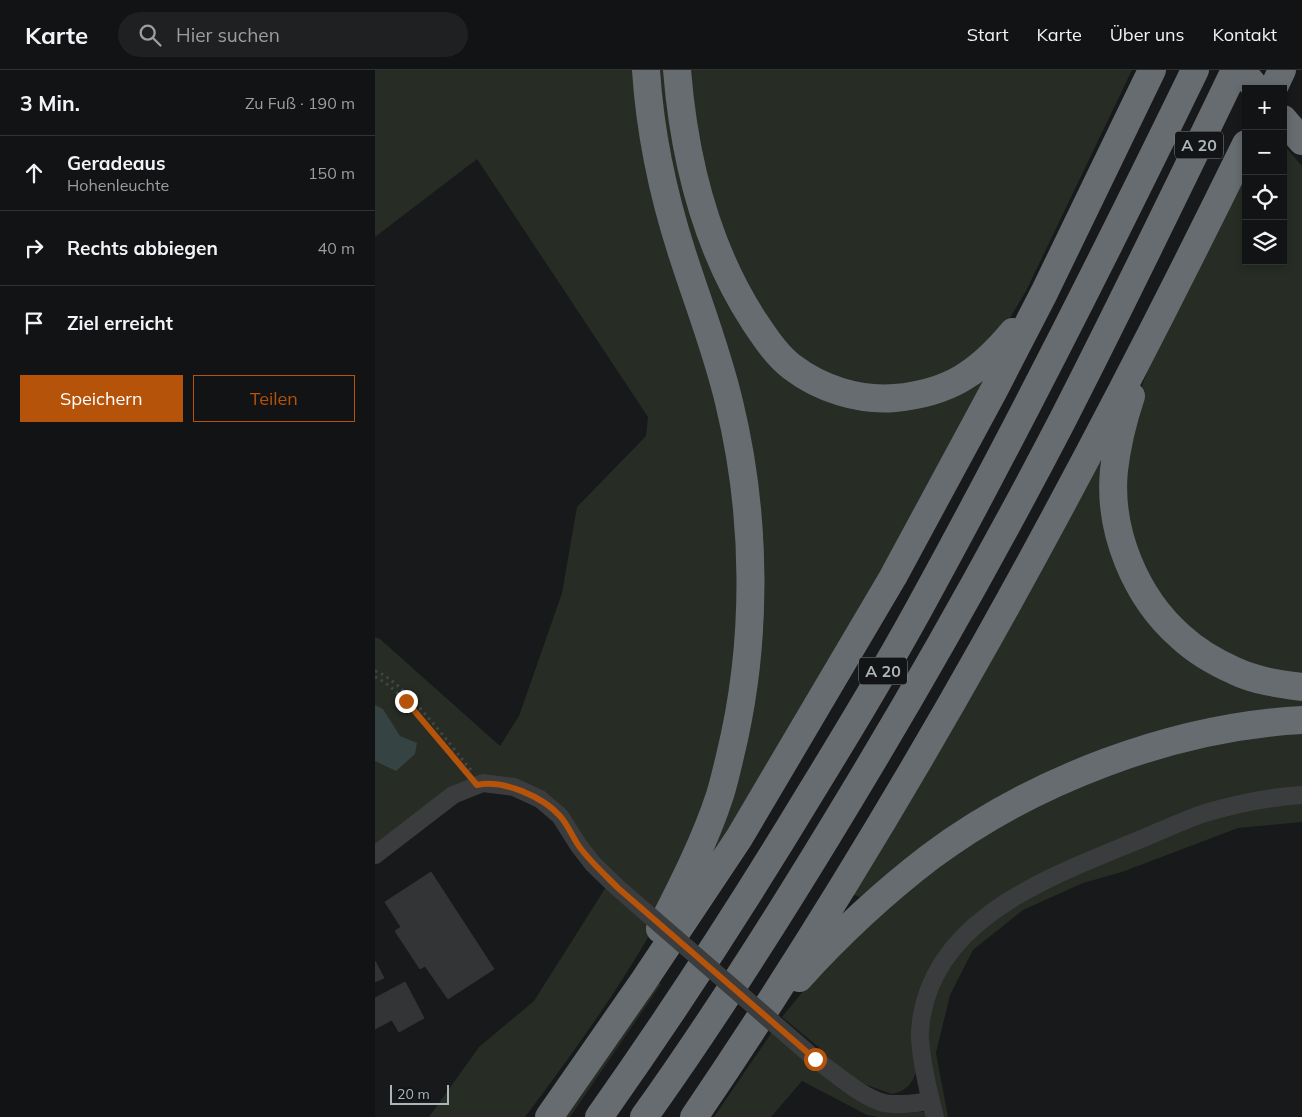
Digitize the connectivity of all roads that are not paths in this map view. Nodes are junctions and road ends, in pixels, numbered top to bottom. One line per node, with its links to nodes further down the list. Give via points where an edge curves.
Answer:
1 (645, 70): 19 (highway, via 661,180 729,402 743,472 751,577 748,655 737,729 721,794 656,937)
2 (677, 70): 13 (highway, via 688,152 723,265 769,343 791,366 816,383 851,395 881,399 940,389 974,372 999,349)
3 (1152, 70): 13 (highway)
4 (1195, 70): 23 (highway, A 20, via 1027,408 926,596 768,863)
5 (1235, 70): 24 (highway, A 20, via 1060,424 958,614 799,883)
6 (1241, 70): 8 (highway)
7 (1282, 70): 9 (highway)
8 (1254, 85)
9 (1275, 85)
10 (1287, 124): 11 (highway)
11 (1302, 141)
12 (1242, 152): 14 (highway)
13 (1044, 294): 19 (highway, via 907,552 819,705 739,838)
14 (1154, 328): 15 (highway, via 1122,424 1114,471 1115,509 1123,548 1136,578 1157,611 1181,637 1236,672 1272,683); 20 (highway, via 924,752)
15 (1302, 686)
16 (1302, 720): 20 (highway, via 1220,731 1161,745 1052,785 992,817 931,856 877,899 814,961)
17 (1302, 795): 21 (street, via 1241,804 1204,814 1066,870 997,908 965,935 945,958 927,992 919,1032)
18 (375, 855): 21 (street, bridge, via 453,796 480,784 514,787 540,799 561,816 593,864 618,888 815,1059 865,1094 884,1103)
19 (643, 982): 22 (highway)
20 (753, 1029): 25 (highway)
21 (933, 1109)
22 (549, 1117)
23 (599, 1117)
24 (644, 1117)
25 (693, 1117)

